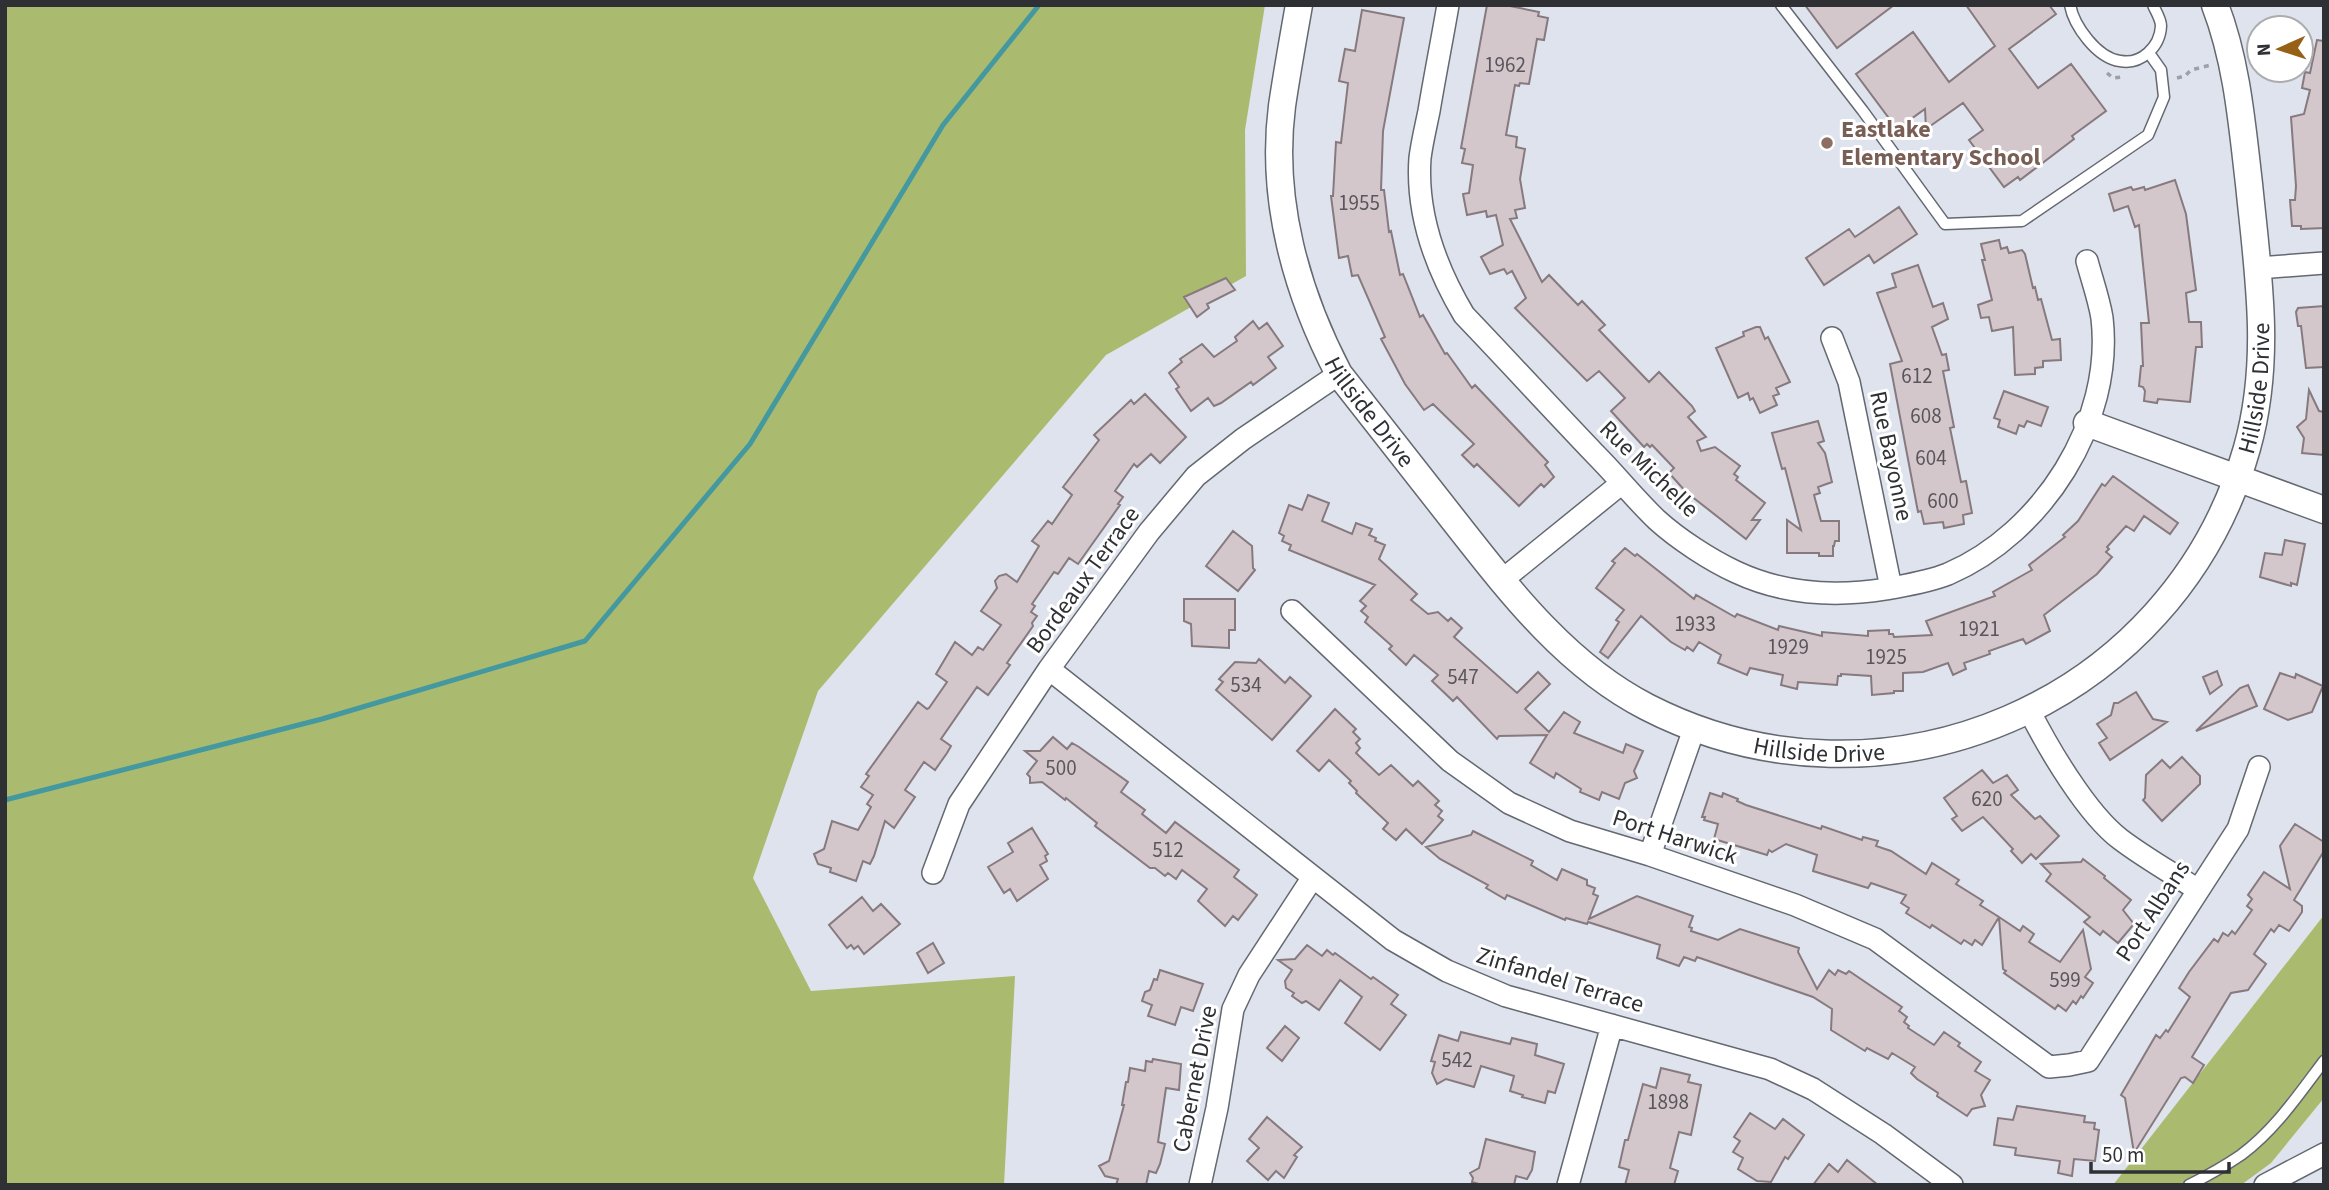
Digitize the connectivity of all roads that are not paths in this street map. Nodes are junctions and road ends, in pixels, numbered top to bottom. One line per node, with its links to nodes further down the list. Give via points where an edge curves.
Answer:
1 (1299, 5): 12 (street, Hillside Drive, via 1282,107 1282,192 1301,286)
2 (1448, 5): 15 (street, Rue Michelle, via 1420,157 1423,209 1435,256 1464,315)
3 (1781, 5): 7 (lane, via 1945,224 2022,221 2148,135 2164,97 2161,70)
4 (2070, 5): 7 (lane, via 2078,25 2104,55 2135,61)
5 (2153, 5): 7 (lane, via 2161,23 2158,40)
6 (2215, 5): 10 (street, Hillside Drive, via 2240,103)
7 (2149, 53)
8 (2087, 261): 13 (street, Rue Michelle, via 2101,317 2102,344)
9 (2324, 263): 10 (street)
10 (2258, 268): 14 (street, Hillside Drive, via 2262,360 2253,420)
11 (1832, 338): 18 (street, Rue Bayonne, via 1849,383)
12 (1339, 374): 17 (street, Hillside Drive); 20 (street, Bordeaux Terrace, via 1196,476)
13 (2087, 423): 14 (street); 18 (street, Rue Michelle, via 2063,474 2015,531 1948,573)
14 (2237, 477): 16 (street); 21 (street, Hillside Drive, via 2194,563 2155,614 2101,665)
15 (1622, 482): 17 (street); 18 (street, Rue Michelle, via 1658,521 1715,561 1764,583 1815,593)
16 (2324, 510)
17 (1501, 581): 22 (street, Hillside Drive, via 1550,635 1595,675 1644,706)
18 (1891, 588)
19 (1292, 611): 24 (street, Port Harwick, via 1450,761 1489,790 1570,831)
20 (1049, 669): 25 (street, Bordeaux Terrace, via 959,804); 26 (street, Zinfandel Terrace)
21 (2029, 710): 22 (street, Hillside Drive, via 1965,736 1864,755 1760,748); 27 (street, via 2083,799 2118,838)
22 (1694, 729): 24 (street)
23 (2259, 767): 27 (street, Port Albans, via 2238,829)
24 (1650, 855): 30 (street, Port Harwick, via 1806,909 1875,939 2049,1066)
25 (933, 873)
26 (1313, 877): 28 (street, Zinfandel Terrace, via 1393,940 1447,971 1506,996); 32 (street, Cabernet Drive, via 1249,975 1233,1009)
27 (2198, 890): 30 (street, Port Albans, via 2088,1061)
28 (1612, 1025): 33 (street); 34 (street, Zinfandel Terrace, via 1781,1074 1813,1089)
29 (2324, 1061): 35 (lane, via 2262,1136 2241,1155)
30 (2069, 1065)
31 (2324, 1154): 36 (street)
32 (1200, 1185)
33 (1568, 1185)
34 (1952, 1185)
35 (2189, 1185)
36 (2265, 1185)

